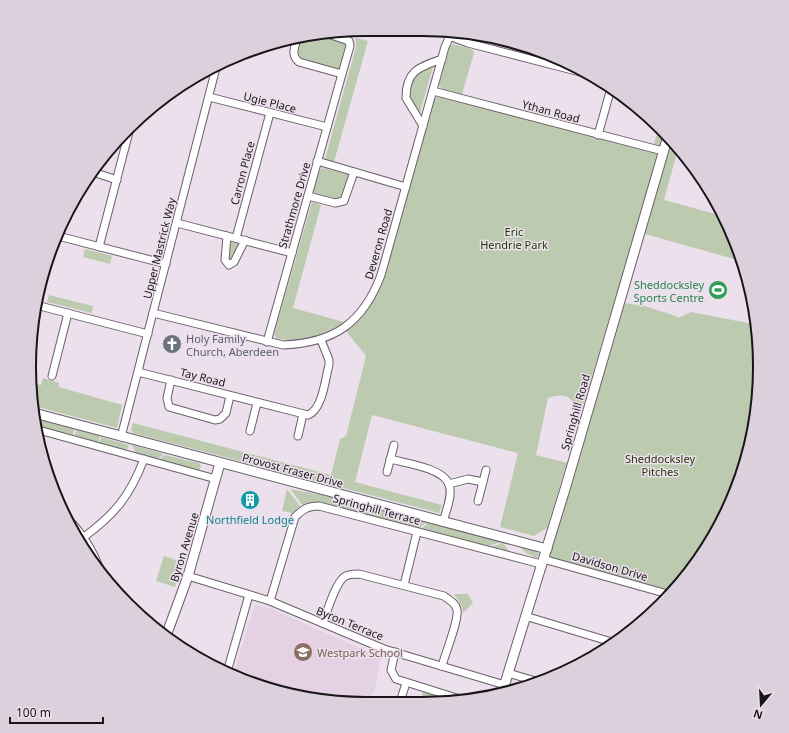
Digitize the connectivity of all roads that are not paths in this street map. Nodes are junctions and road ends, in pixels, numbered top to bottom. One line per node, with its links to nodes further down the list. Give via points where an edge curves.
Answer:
1 (449, 37): 5 (street, Deveron Road)
2 (339, 38): 8 (street, Strathmore Drive, via 349,41 350,46)
3 (459, 38): 6 (street)
4 (296, 43): 8 (street, via 294,54 299,62)
5 (442, 58): 9 (street, Deveron Road); 13 (street, via 416,69 411,76 406,98)
6 (565, 68)
7 (215, 73): 11 (street, Upper Mastrick Way)
8 (342, 74): 14 (street, Strathmore Drive)
9 (433, 91): 13 (street, Deveron Road); 15 (street, Ythan Road)
10 (609, 94): 15 (street)
11 (208, 98): 12 (street, Ugie Place); 25 (street, Upper Mastrick Way)
12 (270, 113): 14 (street, Ugie Place); 28 (street, Carron Place)
13 (423, 126): 23 (street, Deveron Road)
14 (327, 127): 19 (street, Strathmore Drive)
15 (598, 135): 18 (street, Ythan Road)
16 (127, 139): 22 (street)
17 (666, 143): 18 (street, Springhill Road)
18 (663, 151): 65 (street, Springhill Road)
19 (318, 162): 20 (street); 24 (street, Strathmore Drive)
20 (354, 172): 23 (street); 24 (street, via 344,201 335,203)
21 (98, 174): 22 (street)
22 (117, 180): 30 (street)
23 (406, 187): 37 (street, Deveron Road, via 376,290 367,306 351,323)
24 (308, 196): 31 (street, Strathmore Drive)
25 (177, 222): 26 (street); 32 (street, Upper Mastrick Way)
26 (227, 236): 28 (street); 29 (street, via 225,260 229,265 234,262)
27 (62, 237): 30 (street)
28 (236, 238): 29 (street)
29 (246, 240): 31 (street)
30 (99, 247): 32 (street)
31 (292, 253): 38 (street, Strathmore Drive)
32 (166, 264): 35 (street, Upper Mastrick Way)
33 (41, 306): 34 (street)
34 (68, 313): 36 (street); 40 (street)
35 (153, 313): 36 (street, Upper Mastrick Way); 38 (street, Deveron Road)
36 (148, 334): 39 (street, Upper Mastrick Way)
37 (321, 340): 38 (street, Deveron Road, via 283,345); 44 (street, via 329,360 322,392 316,410 308,415)
38 (267, 342)
39 (138, 372): 41 (street, Tay Road); 49 (street, Upper Mastrick Way)
40 (52, 376)
41 (171, 380): 42 (street, Tay Road); 42 (street, Tay Road, via 167,398 170,407 215,420 223,417)
42 (230, 396): 43 (street, Tay Road)
43 (257, 403): 44 (street, Tay Road); 47 (street)
44 (303, 414): 48 (street)
45 (40, 415): 49 (street, Provost Fraser Drive)
46 (42, 431): 51 (street)
47 (250, 432)
48 (298, 436)
49 (121, 437): 53 (street, Provost Fraser Drive)
50 (394, 445): 52 (street)
51 (144, 459): 56 (street); 63 (street, via 122,504)
52 (390, 459): 55 (street); 58 (street, via 437,472)
53 (220, 463): 56 (street, Byron Avenue); 60 (street, Provost Fraser Drive)
54 (486, 470): 57 (street)
55 (387, 472)
56 (216, 479): 67 (street, Byron Avenue)
57 (483, 482): 58 (street, via 468,479); 59 (street)
58 (449, 484): 60 (street, via 450,494)
59 (478, 501)
60 (443, 522): 65 (street, Provost Fraser Drive)
61 (417, 532): 66 (street, Springhill Terrace); 68 (street); 71 (street, Springhill Terrace, via 319,506 303,509 295,517)
62 (81, 534): 63 (street)
63 (84, 537): 64 (street)
64 (87, 543)
65 (547, 549): 66 (street, Springhill Road)
66 (542, 561): 69 (street, Davidson Drive); 72 (street, Springhill Road)
67 (188, 576): 70 (street, Byron Terrace); 74 (street, Byron Avenue)
68 (404, 585): 73 (street, via 351,574 339,584); 77 (street, via 444,596 453,602 457,609)
69 (663, 593)
70 (249, 595): 71 (street, Byron Terrace); 78 (street)
71 (270, 601): 73 (street, Byron Terrace)
72 (525, 616): 75 (street); 79 (street, Springhill Road)
73 (323, 623): 76 (street, Byron Terrace)
74 (168, 631)
75 (607, 641)
76 (395, 652): 77 (street, Byron Terrace); 81 (street, via 391,665 392,675)
77 (442, 666): 83 (street, Byron Terrace)
78 (228, 667)
79 (508, 673): 80 (street); 82 (street, Springhill Road)
80 (529, 679)
81 (406, 683): 84 (street); 85 (street)
82 (505, 687)
83 (501, 688)
84 (448, 696)
85 (402, 697)

